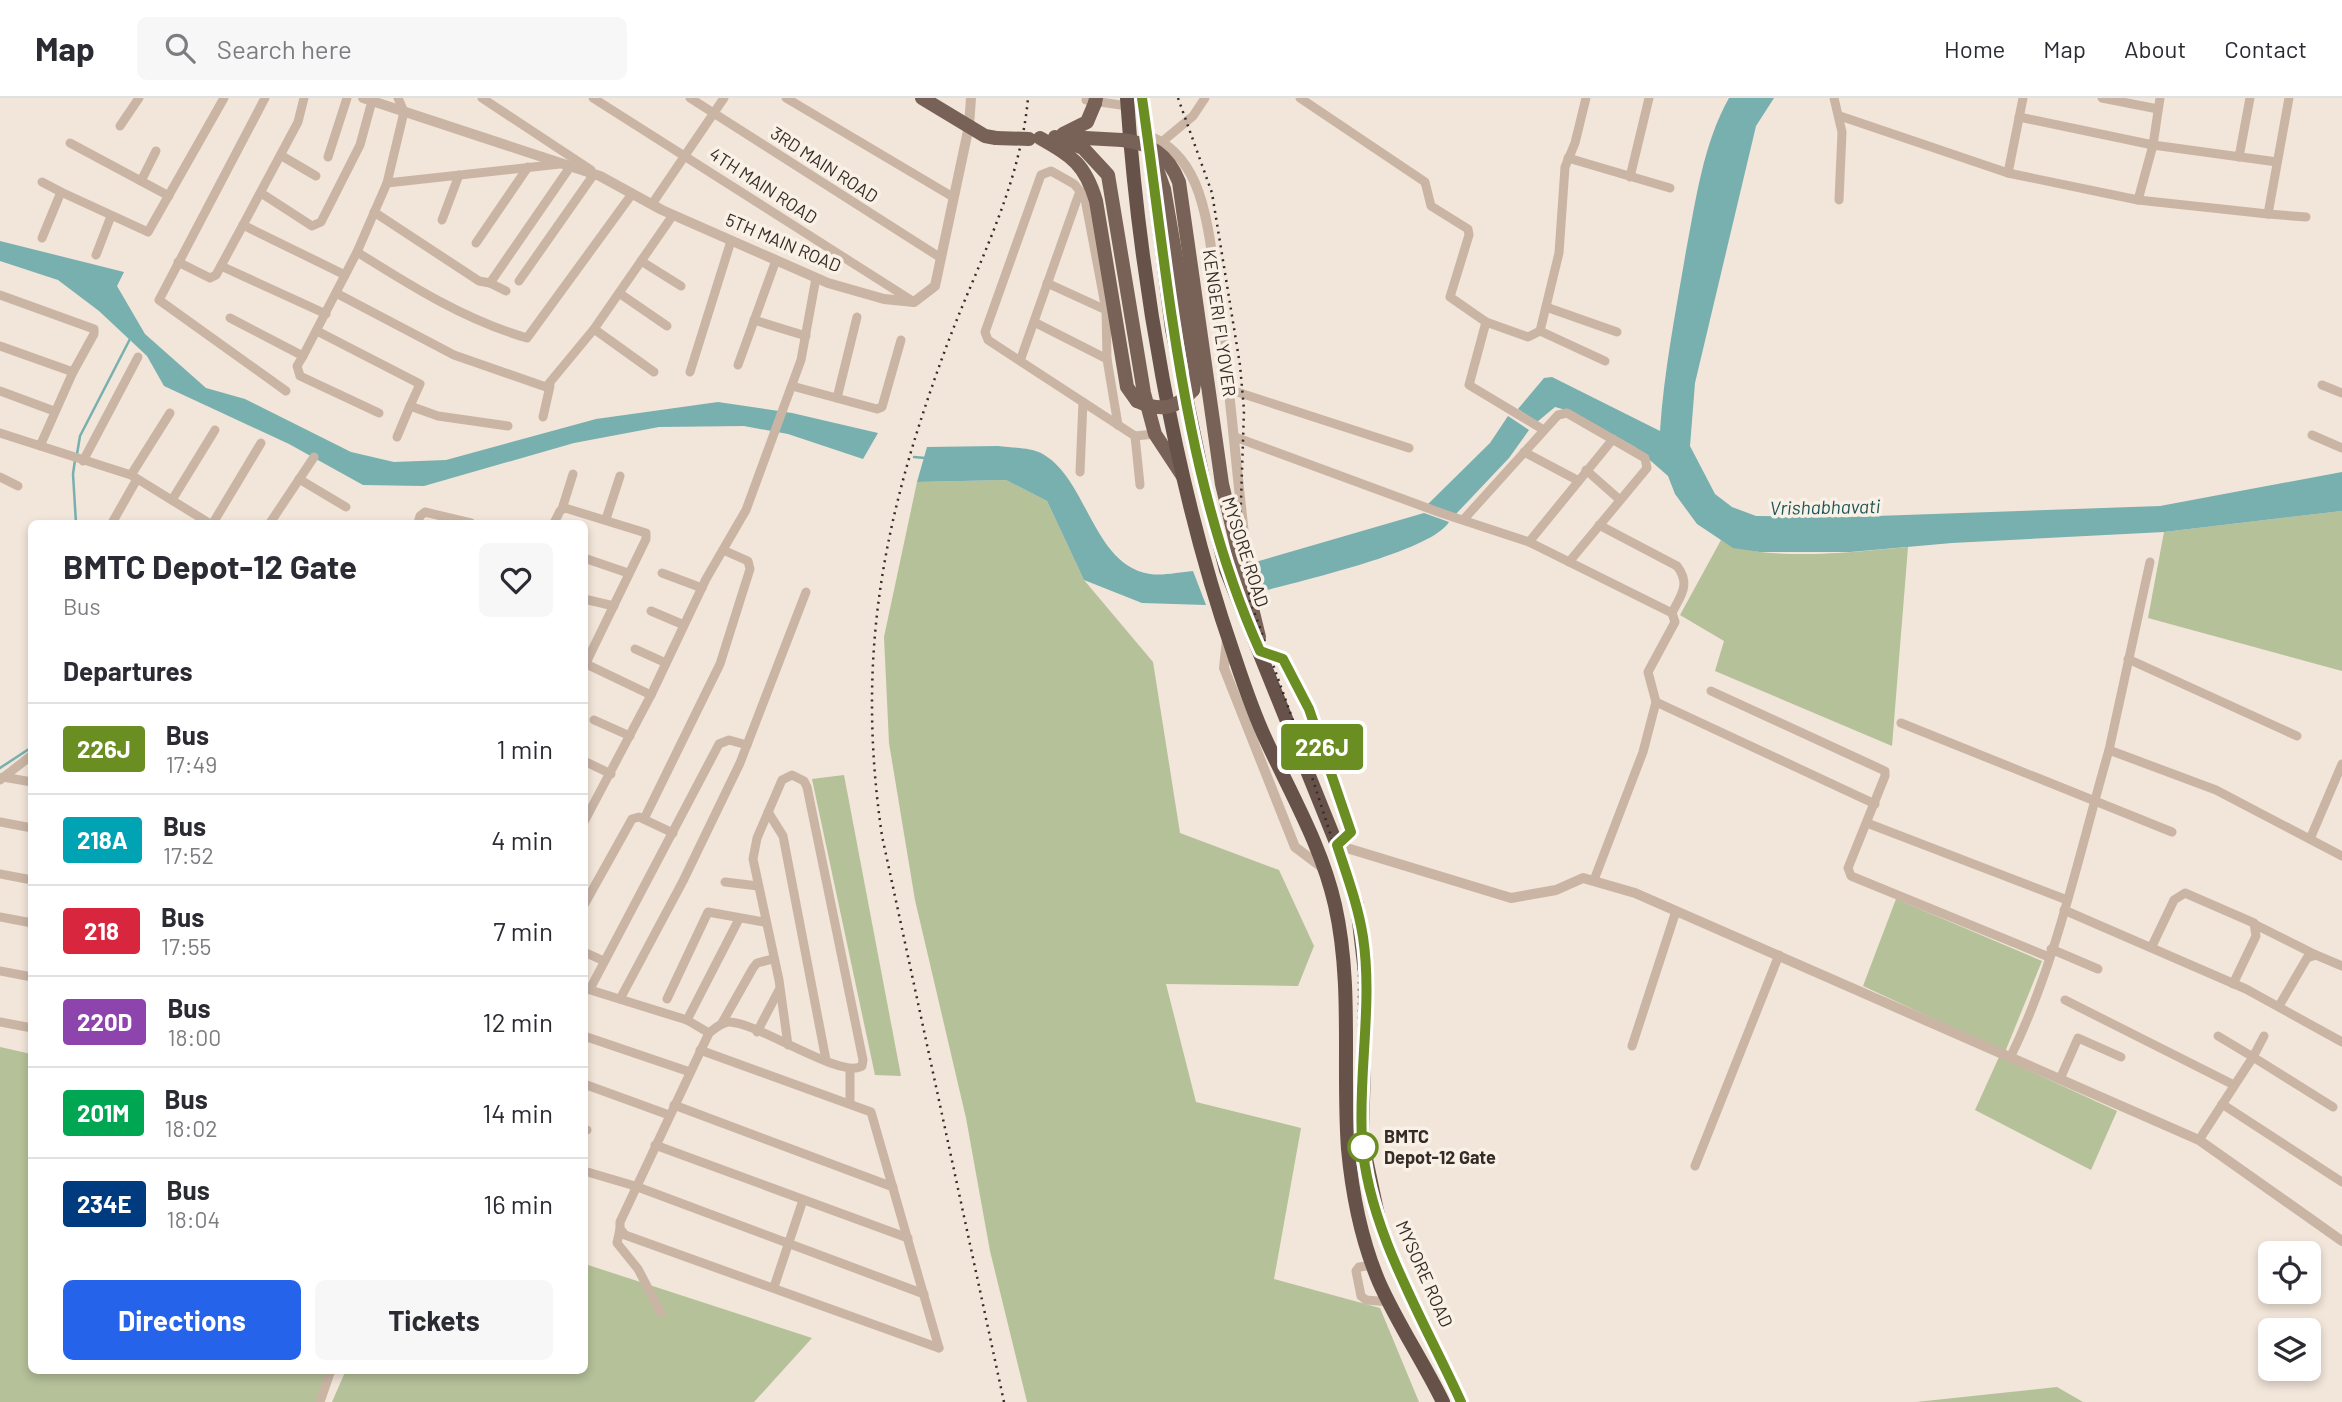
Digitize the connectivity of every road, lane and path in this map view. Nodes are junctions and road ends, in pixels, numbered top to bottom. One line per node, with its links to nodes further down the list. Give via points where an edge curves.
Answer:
1 (224, 98): 63 (street)
2 (265, 98): 83 (street)
3 (304, 98): 42 (street)
4 (346, 98): 44 (street)
5 (398, 98): 29 (street)
6 (482, 98): 52 (street, 5TH MAIN ROAD)
7 (593, 98): 43 (street, 4TH MAIN ROAD)
8 (690, 98): 30 (street, 3RD MAIN ROAD)
9 (724, 98): 30 (street)
10 (786, 98): 64 (street)
11 (922, 98): 34 (main road)
12 (971, 98): 34 (street)
13 (1142, 98): 38 (highway, MYSORE ROAD)
14 (1205, 98): 36 (street, via 1193,117)
15 (1300, 98): 103 (street, via 1426,182 1431,206 1468,229 1450,297)
16 (1586, 98): 46 (street)
17 (1649, 98): 54 (street)
18 (1834, 98): 31 (street)
19 (2023, 98): 32 (street)
20 (2102, 98): 28 (street)
21 (2160, 98): 28 (street)
22 (2250, 98): 45 (street)
23 (2289, 98): 47 (street)
24 (137, 99): 33 (street)
25 (368, 99): 29 (street); 61 (street, via 360,145 317,225)
26 (1091, 99): 27 (street); 37 (main road)
27 (1128, 102): 159 (highway, MYSORE ROAD, via 1158,344)
28 (2158, 108): 40 (street)
29 (404, 112): 48 (street); 57 (street)
30 (714, 113): 43 (street); 80 (street, 3RD MAIN ROAD)
31 (1840, 116): 50 (street); 65 (street)
32 (2020, 117): 40 (street); 50 (street)
33 (120, 126)
34 (969, 126): 35 (main road, bridge, via 996,138); 64 (street)
35 (1041, 138): 37 (main road); 37 (main road)
36 (1163, 141): 38 (street); 124 (street, via 1178,155 1198,193)
37 (1081, 143): 38 (main road, KENGERI FLYOVER, bridge, via 1127,387 1137,401 1163,409 1194,390 1196,372 1164,189); 140 (main road, via 1108,175); 185 (main road, KENGERI FLYOVER, bridge, via 1122,140 1146,144 1158,151 1178,182 1222,484)
38 (1149, 143): 194 (highway, MYSORE ROAD, via 1172,330 1203,483 1232,589)
39 (71, 144): 55 (street)
40 (2152, 145): 45 (street); 66 (street)
41 (156, 151): 55 (street)
42 (282, 156): 53 (street); 61 (street)
43 (685, 156): 67 (street); 95 (street, 4TH MAIN ROAD)
44 (328, 157)
45 (2239, 157): 47 (street)
46 (1568, 158): 54 (street); 96 (street, via 1559,253)
47 (2277, 162): 69 (street)
48 (565, 165): 49 (street); 52 (street); 88 (street)
49 (528, 167): 51 (street); 77 (street)
50 (2008, 173): 66 (street)
51 (459, 175): 57 (street); 73 (street)
52 (597, 175): 62 (street, 5TH MAIN ROAD); 87 (street)
53 (316, 176)
54 (1630, 177): 58 (street)
55 (141, 181): 63 (street)
56 (42, 182): 60 (street)
57 (387, 183): 68 (street)
58 (1670, 188)
59 (1080, 191): 89 (street); 97 (street); 115 (street, via 1051,171 1041,175 1009,259 985,332 988,340)
60 (61, 192): 71 (street); 75 (street)
61 (261, 193): 74 (street)
62 (632, 194): 67 (street, 5TH MAIN ROAD); 78 (street, via 527,338 426,296)
63 (169, 196): 71 (street, via 148,232)
64 (953, 197): 80 (street)
65 (1839, 200)
66 (2138, 200): 69 (street)
67 (652, 204): 70 (street, 5TH MAIN ROAD)
68 (374, 212): 78 (street); 88 (street, via 479,281)
69 (2268, 214): 72 (street)
70 (673, 215): 76 (street, 5TH MAIN ROAD); 82 (street)
71 (111, 216): 79 (street)
72 (2306, 217)
73 (442, 220)
74 (243, 225): 84 (street); 85 (street)
75 (41, 238)
76 (731, 241): 81 (street, 5TH MAIN ROAD); 120 (street)
77 (476, 243)
78 (357, 252): 85 (street)
79 (96, 255)
80 (941, 258): 95 (street, via 936,286)
81 (776, 260): 86 (street, 5TH MAIN ROAD); 101 (street)
82 (641, 261): 90 (street); 93 (street)
83 (178, 262): 84 (street, via 209,278); 126 (street, via 159,295 161,304)
84 (221, 265): 98 (street)
85 (345, 275): 92 (street)
86 (817, 278): 95 (street, 5TH MAIN ROAD, via 884,299); 109 (street)
87 (519, 281)
88 (490, 283): 91 (street)
89 (1048, 283): 97 (street); 102 (street)
90 (681, 286)
91 (506, 291)
92 (336, 293): 98 (street); 122 (street, via 454,355)
93 (619, 293): 104 (street); 105 (street)
94 (0, 295): 118 (street, via 94,329)
95 (914, 302)
96 (1546, 307): 107 (street); 108 (street)
97 (1106, 310): 114 (street)
98 (326, 314): 106 (street)
99 (857, 317): 128 (street)
100 (230, 318): 112 (street)
101 (754, 320): 109 (street); 117 (street)
102 (1034, 322): 114 (street); 115 (street)
103 (1486, 322): 107 (street, via 1528,337); 137 (street, via 1469,385)
104 (667, 326)
105 (594, 329): 119 (street); 122 (street)
106 (317, 331): 112 (street); 130 (street, via 420,384)
107 (1540, 331): 116 (street)
108 (1617, 332)
109 (806, 336): 123 (street)
110 (901, 340): 128 (street, via 883,407)
111 (0, 346): 118 (street)
112 (303, 355): 133 (street, via 297,366 300,376)
113 (138, 357): 152 (street)
114 (1107, 359): 135 (street)
115 (1020, 361): 129 (street)
116 (1605, 362)
117 (738, 365)
118 (73, 372): 131 (street)
119 (654, 372)
120 (690, 372)
121 (2322, 385): 127 (street)
122 (550, 386): 134 (street)
123 (792, 386): 128 (street); 179 (street, via 746,510)
124 (1231, 390): 144 (street); 148 (street)
125 (0, 391): 131 (street)
126 (286, 391)
127 (2342, 393)
128 (837, 398)
129 (1083, 402): 135 (street); 154 (street)
130 (410, 405): 136 (street, via 438,416); 143 (street)
131 (54, 411): 147 (street)
132 (170, 413): 157 (street)
133 (379, 413)
134 (543, 417)
135 (1118, 425): 142 (street)
136 (508, 426)
137 (1540, 427): 145 (street, via 1562,412); 150 (street)
138 (215, 430): 164 (street)
139 (0, 433): 147 (street)
140 (1155, 435): 142 (street); 159 (main road)
141 (2312, 435): 149 (street)
142 (1135, 436): 162 (street)
143 (397, 437)
144 (1235, 437): 169 (street); 185 (street, via 1249,575)
145 (1613, 439): 153 (street); 165 (street, via 1648,463)
146 (261, 443): 172 (street)
147 (40, 446): 152 (street)
148 (1409, 448)
149 (2342, 448)
150 (1524, 453): 161 (street); 169 (street)
151 (314, 457): 160 (street)
152 (78, 459): 157 (street)
153 (1586, 470): 161 (street); 165 (street)
154 (1080, 472)
155 (573, 474): 167 (street)
156 (0, 477): 163 (street)
157 (134, 477): 164 (street); 170 (street)
158 (620, 477): 168 (street)
159 (1185, 478): 298 (highway, MYSORE ROAD, via 1227,635 1264,737 1315,844 1335,903 1345,985 1348,1151)
160 (299, 480): 166 (street); 173 (street)
161 (1577, 480): 178 (street)
162 (1140, 485)
163 (18, 486)
164 (172, 500): 171 (street)
165 (1620, 500): 177 (street)
166 (346, 507)
167 (562, 509): 168 (street); 176 (street)
168 (606, 519): 183 (street, via 646,533)
169 (1464, 519): 178 (street)
170 (113, 520)
171 (206, 520)
172 (213, 520)
173 (272, 520)
174 (419, 520): 175 (street, via 425,512)
175 (458, 520)
176 (556, 520)
177 (1599, 526): 181 (street); 191 (street, via 1677,566 1684,574 1685,587)
178 (1529, 542): 181 (street)
179 (723, 550): 186 (street); 218 (street, via 748,561 750,569 720,664)
180 (588, 559): 183 (street)
181 (1569, 562): 191 (street)
182 (2150, 562): 196 (street)
183 (628, 573): 189 (street)
184 (662, 573): 186 (street)
185 (1246, 587): 194 (main road, KENGERI FLYOVER)
186 (702, 588): 192 (street)
187 (806, 593): 206 (street)
188 (588, 600): 189 (street)
189 (614, 606): 195 (street)
190 (651, 611): 192 (street)
191 (1672, 613): 201 (street, via 1675,622 1648,672)
192 (684, 625): 197 (street)
193 (635, 649): 197 (street)
194 (1260, 651): 225 (highway, MYSORE ROAD); 225 (street, via 1283,659 1309,709 1351,832)
195 (588, 659)
196 (2128, 659): 205 (street); 207 (street)
197 (666, 663): 200 (street)
198 (588, 666): 200 (street)
199 (1711, 691): 215 (street, via 1885,771)
200 (651, 695): 204 (street)
201 (1656, 702): 215 (street); 229 (street, via 1639,764)
202 (594, 720): 204 (street)
203 (1901, 723): 214 (street)
204 (630, 736): 211 (street)
205 (2297, 736)
206 (747, 745): 223 (street, via 724,740 719,744); 255 (street, via 683,881)
207 (2109, 750): 214 (street); 224 (street, via 2216,790)
208 (28, 758): 212 (street)
209 (588, 763): 211 (street)
210 (2342, 764): 224 (street)
211 (611, 774): 217 (street)
212 (1, 778): 213 (street)
213 (28, 781)
214 (2094, 803): 222 (street); 233 (street)
215 (1875, 804): 220 (street)
216 (768, 812): 231 (street, via 753,849); 275 (street, via 783,836); 276 (street, via 786,775 804,781 863,1060 862,1066)
217 (588, 815)
218 (644, 819): 223 (street); 232 (street, via 632,819)
219 (0, 822): 221 (street)
220 (1867, 823): 233 (street); 241 (street, via 1848,868 1851,876)
221 (28, 827)
222 (2172, 832)
223 (673, 833): 246 (street)
224 (2310, 839): 226 (street)
225 (1337, 845): 229 (street, via 1511,898 1556,890 1583,878); 299 (highway, MYSORE ROAD, via 1364,940 1362,1140 1379,1220)
226 (2342, 856)
227 (0, 874): 228 (street)
228 (28, 879)
229 (1594, 880): 234 (street)
230 (725, 882): 231 (street)
231 (758, 886): 238 (street)
232 (588, 898)
233 (2066, 905): 240 (street); 241 (street)
234 (1676, 911): 243 (street); 270 (street)
235 (0, 917): 237 (street)
236 (739, 919): 238 (street); 256 (street, via 708,912); 259 (street)
237 (28, 922)
238 (764, 922): 245 (street)
239 (2256, 925): 240 (street, via 2185,893 2174,900); 244 (street); 251 (street, via 2256,936)
240 (2152, 946): 251 (street)
241 (2050, 953): 248 (street); 274 (street, via 2027,1024)
242 (588, 954): 246 (street)
243 (1779, 955): 274 (street); 288 (street)
244 (2316, 955): 247 (street); 258 (street, via 2304,961)
245 (773, 959): 254 (street); 261 (street, via 753,968)
246 (604, 961): 252 (street)
247 (2342, 966)
248 (2098, 969)
249 (0, 971): 250 (street)
250 (28, 976)
251 (2233, 984): 258 (street)
252 (588, 986)
253 (588, 988): 255 (street)
254 (780, 989): 263 (street); 269 (street)
255 (620, 999): 259 (street)
256 (667, 999)
257 (2065, 1000): 280 (street)
258 (2279, 1006): 268 (street)
259 (687, 1020): 264 (street)
260 (0, 1022): 262 (street)
261 (722, 1023): 263 (street); 264 (street)
262 (28, 1027)
263 (757, 1032): 269 (street)
264 (709, 1033): 271 (street)
265 (2218, 1036): 273 (street)
266 (2264, 1036): 273 (street)
267 (588, 1037): 277 (street)
268 (2342, 1042)
269 (788, 1045): 275 (street)
270 (1632, 1046)
271 (700, 1050): 277 (street); 281 (street)
272 (2121, 1057): 278 (street, via 2078,1038)
273 (2253, 1057): 280 (street); 284 (street)
274 (2010, 1058): 278 (street)
275 (826, 1060): 276 (street)
276 (850, 1070): 281 (street)
277 (690, 1072): 283 (street)
278 (2060, 1079): 286 (street)
279 (588, 1085): 285 (street)
280 (2234, 1085): 282 (street)
281 (850, 1104): 292 (street, via 871,1112)
282 (2222, 1104): 286 (street); 290 (street)
283 (674, 1105): 285 (street); 292 (street)
284 (2333, 1107)
285 (669, 1115): 287 (street)
286 (2199, 1140): 296 (street)
287 (654, 1145): 291 (street); 293 (street)
288 (1695, 1166)
289 (588, 1172): 291 (street)
290 (2342, 1182)
291 (635, 1186): 294 (street); 297 (street)
292 (893, 1187): 295 (street)
293 (803, 1200): 295 (street); 297 (street)
294 (620, 1229): 301 (street, via 625,1235); 304 (street, via 617,1243 638,1269)
295 (908, 1238): 302 (street)
296 (2342, 1241)
297 (788, 1243): 301 (street); 302 (street)
298 (1374, 1265): 300 (highway, MYSORE ROAD); 303 (street, via 1356,1271 1361,1296)
299 (1401, 1278): 300 (highway); 308 (highway, MYSORE ROAD)
300 (1378, 1280): 303 (highway, MYSORE ROAD)
301 (774, 1287): 302 (street, via 940,1348)
302 (924, 1294)
303 (1390, 1302): 307 (highway, MYSORE ROAD)
304 (661, 1313)
305 (330, 1374): 306 (street)
306 (320, 1402)
307 (1443, 1402)
308 (1461, 1402)

